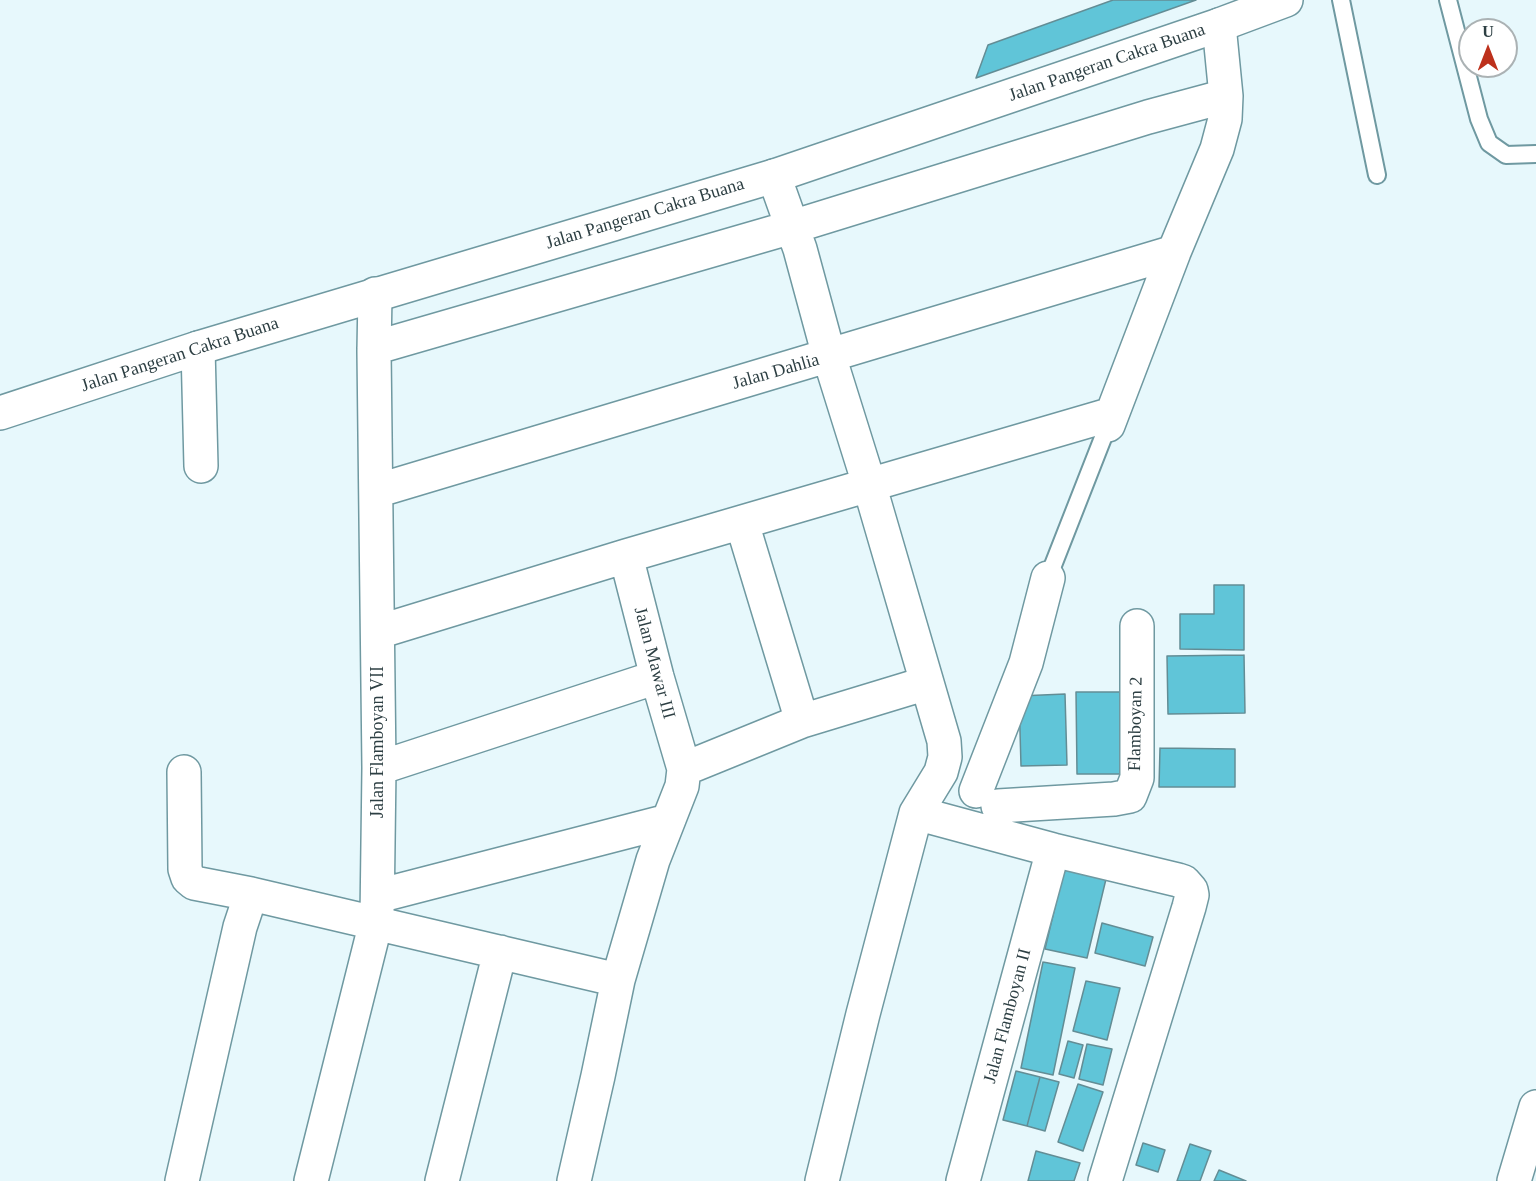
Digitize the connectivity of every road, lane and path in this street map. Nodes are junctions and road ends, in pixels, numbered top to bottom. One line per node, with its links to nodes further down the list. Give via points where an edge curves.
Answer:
1 (1286, 0): 4 (street, Jalan Pangeran Cakra Buana)
2 (1341, 0): 7 (lane)
3 (1448, 0): 6 (lane, via 1489,143 1506,155)
4 (1219, 25): 5 (street); 8 (street, Jalan Pangeran Cakra Buana)
5 (1226, 96): 9 (street); 10 (street, via 1217,149)
6 (1536, 154)
7 (1377, 175)
8 (774, 176): 9 (street); 11 (street, Jalan Pangeran Cakra Buana)
9 (792, 227): 13 (street); 14 (street)
10 (1174, 252): 14 (street, Jalan Dahlia); 16 (street)
11 (375, 294): 12 (street, Jalan Pangeran Cakra Buana); 13 (street, Jalan Flamboyan VII)
12 (198, 348): 15 (street, Jalan Pangeran Cakra Buana); 17 (street)
13 (374, 348): 19 (street, Jalan Flamboyan VII)
14 (829, 356): 18 (street); 19 (street, Jalan Dahlia)
15 (0, 413)
16 (1110, 419): 18 (street); 22 (lane)
17 (201, 466)
18 (869, 484): 20 (street); 26 (street)
19 (376, 490): 24 (street, Jalan Flamboyan VII)
20 (742, 523): 21 (street); 27 (street)
21 (626, 556): 24 (street); 25 (street, Jalan Mawar III)
22 (1048, 578): 32 (street)
23 (1137, 626): 32 (street, Flamboyan 2, via 1137,778 1130,796 1114,800)
24 (378, 632): 28 (street, Jalan Flamboyan VII)
25 (657, 677): 28 (street); 29 (street, Jalan Mawar III)
26 (927, 683): 27 (street); 31 (street, via 944,741)
27 (802, 721): 29 (street)
28 (379, 768): 37 (street, Jalan Flamboyan VII)
29 (684, 769): 34 (street, via 682,786)
30 (184, 772): 36 (street, via 184,869 188,878 194,883)
31 (941, 772): 32 (street); 33 (street)
32 (987, 798): 35 (street)
33 (916, 813): 35 (street); 45 (street)
34 (668, 821): 37 (street); 39 (street)
35 (1053, 850): 46 (street, Jalan Flamboyan II); 47 (street, via 1178,880 1188,885 1192,895)
36 (251, 894): 37 (street); 41 (street)
37 (376, 910): 38 (street); 42 (street, Jalan Flamboyan VII)
38 (500, 952): 39 (street); 43 (street)
39 (618, 980): 44 (street)
40 (1536, 1107): 48 (street)
41 (182, 1181)
42 (311, 1181)
43 (442, 1181)
44 (574, 1181)
45 (822, 1181)
46 (963, 1181)
47 (1106, 1181)
48 (1514, 1181)

